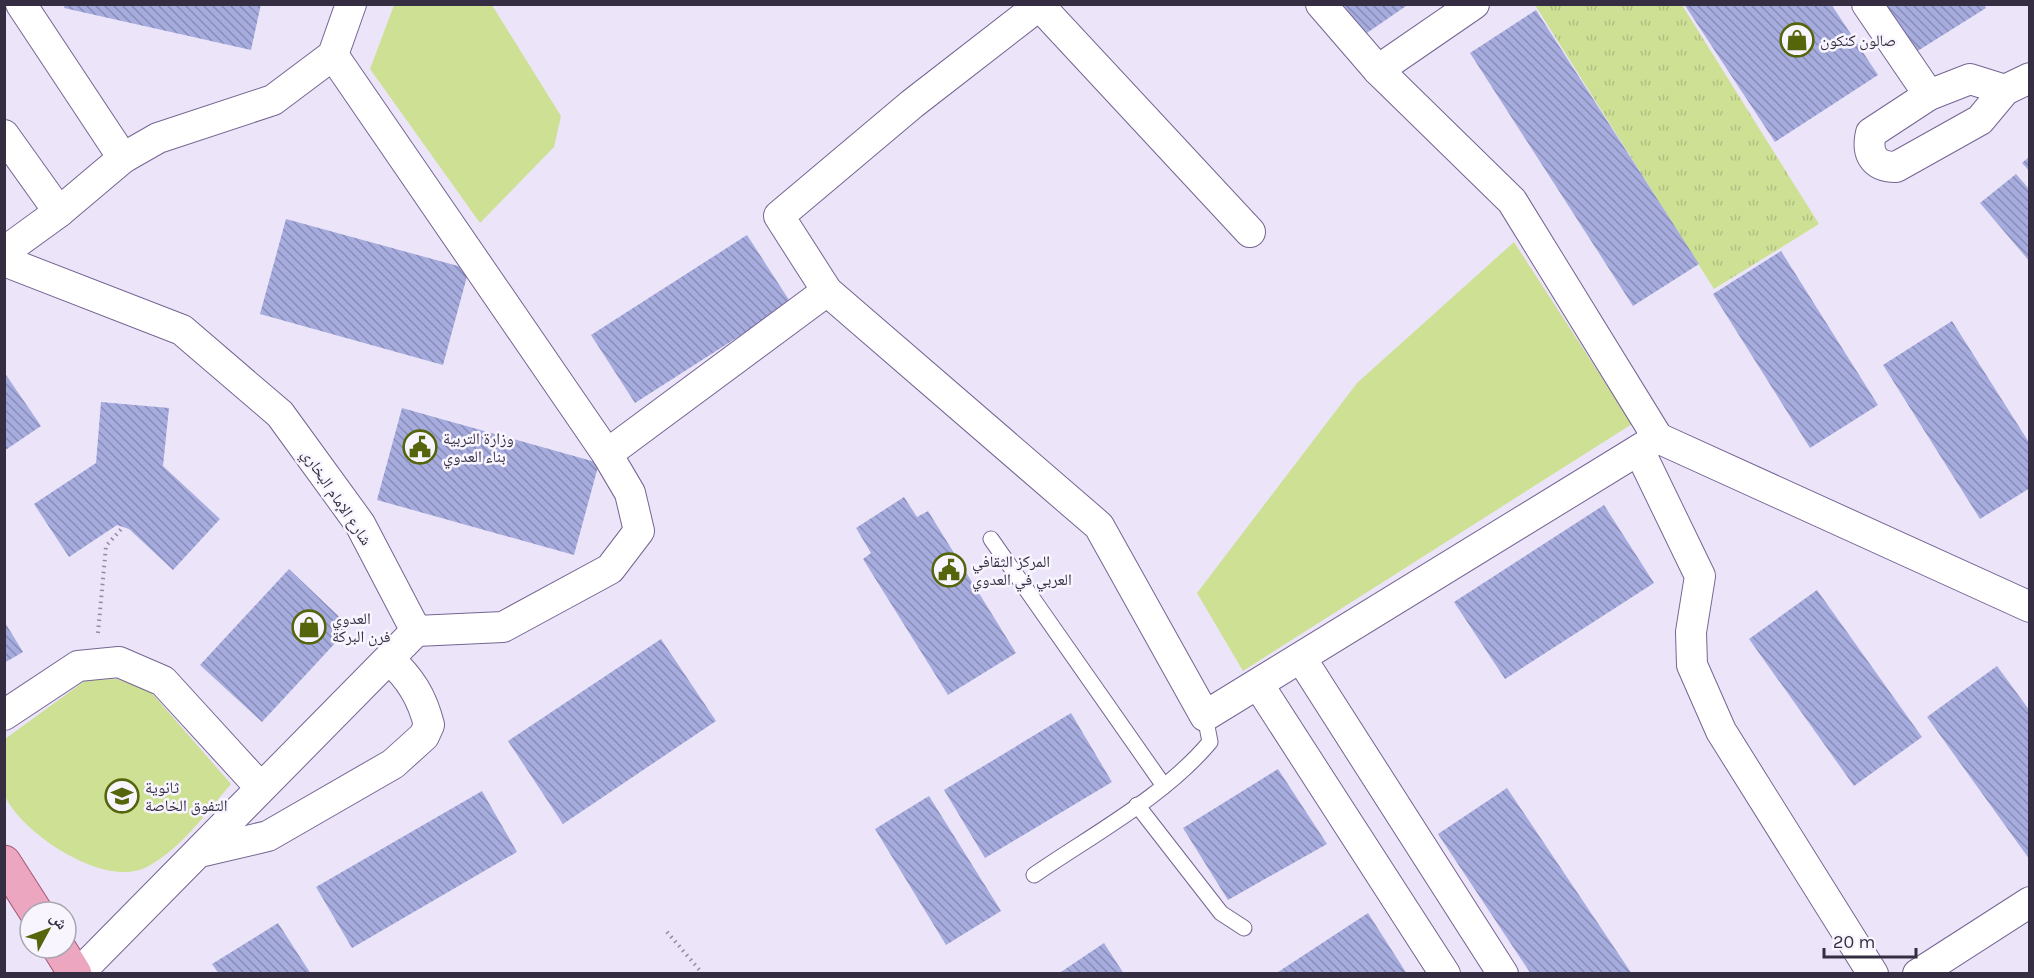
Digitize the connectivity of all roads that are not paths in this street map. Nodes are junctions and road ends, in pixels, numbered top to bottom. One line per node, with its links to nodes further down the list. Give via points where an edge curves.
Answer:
1 (21, 4): 12 (street)
2 (351, 4): 7 (street)
3 (1321, 4): 8 (street)
4 (1474, 4): 8 (street)
5 (1867, 4): 10 (street)
6 (1039, 5): 14 (street); 17 (street, via 912,104 779,216)
7 (333, 55): 12 (street, via 273,100 158,138); 19 (street)
8 (1377, 70): 18 (street, via 1512,201)
9 (2017, 84): 10 (street, via 1970,79); 10 (street, via 1980,120 1896,167 1883,167 1872,159 1868,146 1871,133)
10 (1929, 95)
11 (4, 135): 13 (street)
12 (123, 158): 13 (street)
13 (59, 212): 15 (street)
14 (1250, 232)
15 (4, 252)
16 (4, 261): 22 (street, شارع الإمام البخاري, via 182,330 280,414 360,524)
17 (827, 291): 19 (street); 27 (street, via 1099,526)
18 (1649, 444): 21 (street); 23 (street); 41 (street, via 1700,576 1691,632 1692,665 1721,731)
19 (607, 454): 22 (street, via 630,493 639,531 610,569 503,627)
20 (991, 539): 28 (lane)
21 (2030, 608)
22 (416, 631): 24 (street)
23 (1301, 657): 25 (street); 38 (street)
24 (389, 660): 29 (street); 31 (street, via 406,674 424,705 429,725 424,736 393,764 268,836)
25 (1258, 684): 27 (street); 40 (street)
26 (4, 715): 29 (street, via 78,666 119,662 163,681)
27 (1205, 716): 28 (lane, via 1210,742 1192,764)
28 (1164, 786): 30 (lane)
29 (260, 787): 31 (street)
30 (1137, 805): 33 (lane); 36 (lane, via 1221,914)
31 (200, 852): 39 (street)
32 (4, 862): 34 (main road)
33 (1034, 875)
34 (28, 900)
35 (2030, 902): 42 (street)
36 (1244, 928)
37 (67, 960): 39 (main road)
38 (1496, 971)
39 (77, 974)
40 (1445, 974)
41 (1873, 974)
42 (1918, 974)

